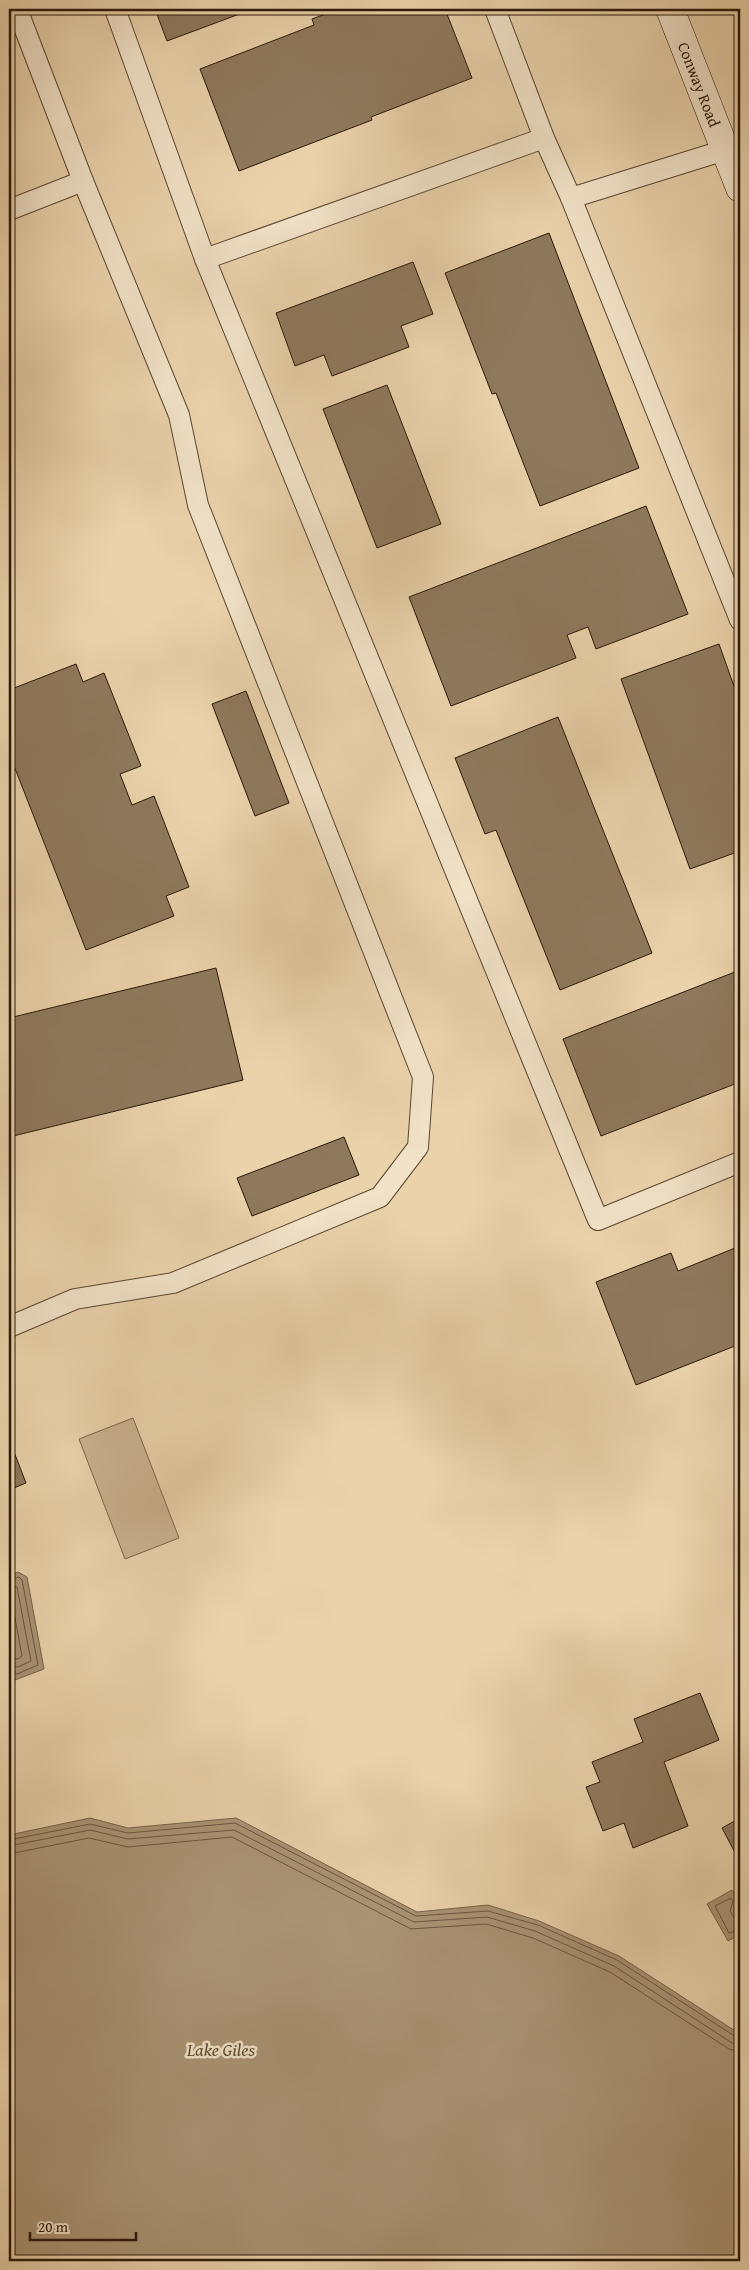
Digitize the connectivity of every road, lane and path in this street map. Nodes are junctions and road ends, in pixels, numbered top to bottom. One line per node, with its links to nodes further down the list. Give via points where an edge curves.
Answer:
1 (17, 9): 7 (lane)
2 (115, 9): 11 (lane)
3 (495, 9): 5 (lane)
4 (670, 9): 6 (main road, Conway Road)
5 (544, 138): 9 (lane); 11 (lane)
6 (725, 150): 8 (main road, Conway Road); 9 (lane)
7 (83, 181): 10 (lane); 14 (lane, via 179,415 198,505 423,1077 418,1147 380,1198 173,1283 75,1299)
8 (740, 188)
9 (571, 198): 12 (lane)
10 (9, 210)
11 (205, 259): 13 (lane, via 598,1220)
12 (740, 620)
13 (740, 1162)
14 (9, 1327)

